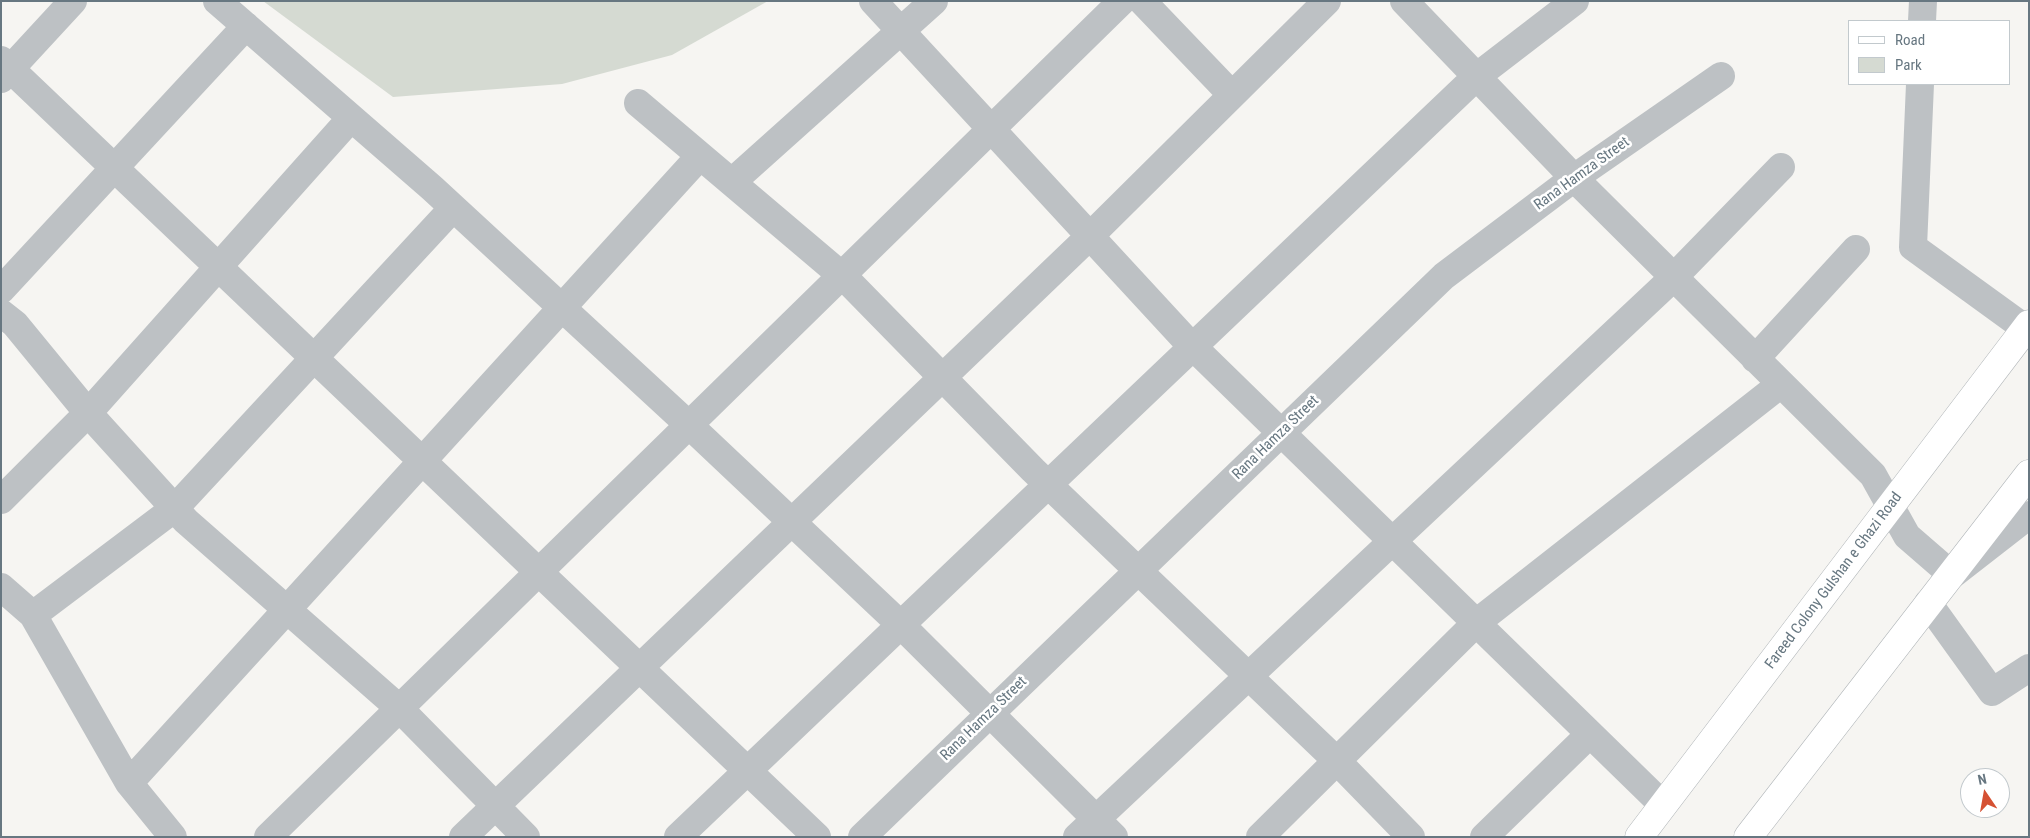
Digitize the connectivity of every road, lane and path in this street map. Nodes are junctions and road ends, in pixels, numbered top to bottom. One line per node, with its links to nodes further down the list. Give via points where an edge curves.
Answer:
1 (73, 1): 14 (street)
2 (217, 1): 12 (street)
3 (873, 1): 13 (street)
4 (934, 1): 13 (street)
5 (1122, 1): 21 (street)
6 (1142, 1): 18 (street)
7 (1328, 1): 18 (street)
8 (1404, 1): 16 (street)
9 (1575, 1): 16 (street)
10 (1923, 1): 11 (street)
11 (1922, 20)
12 (246, 26): 20 (street); 24 (street)
13 (901, 31): 21 (street); 26 (street)
14 (4, 70): 24 (street)
15 (1721, 76): 25 (street, Rana Hamza Street)
16 (1476, 77): 25 (street); 37 (street)
17 (1920, 85): 36 (street, via 1913,247)
18 (1232, 95): 28 (street)
19 (638, 103): 22 (street)
20 (351, 118): 27 (street); 30 (street)
21 (992, 129): 28 (street); 31 (street)
22 (700, 156): 26 (street); 34 (street)
23 (1781, 167): 32 (street)
24 (114, 168): 30 (street); 33 (street)
25 (1574, 178): 32 (street); 44 (street, Rana Hamza Street, via 1444,276)
26 (732, 182): 31 (street)
27 (454, 208): 34 (street); 38 (street)
28 (1090, 236): 37 (street); 40 (street)
29 (1856, 249): 39 (street)
30 (218, 267): 38 (street); 42 (street)
31 (842, 276): 40 (street); 43 (street)
32 (1674, 278): 39 (street); 53 (street)
33 (1, 290)
34 (562, 307): 43 (street); 45 (street)
35 (1, 313): 42 (street, via 15,324)
36 (2027, 327): 50 (main road, Fareed Colony Gulshan e Ghazi Road)
37 (1193, 346): 44 (street); 47 (street)
38 (314, 358): 45 (street); 49 (street)
39 (1756, 359): 41 (street)
40 (942, 378): 47 (street); 52 (street)
41 (1781, 384): 50 (street, via 1873,475); 61 (street)
42 (88, 413): 48 (street); 49 (street)
43 (689, 425): 52 (street); 55 (street)
44 (1281, 432): 53 (street); 54 (street, Rana Hamza Street)
45 (422, 461): 55 (street); 59 (street)
46 (2029, 474): 56 (main road)
47 (1048, 485): 54 (street); 62 (street)
48 (1, 500)
49 (175, 508): 59 (street); 60 (street)
50 (1890, 509): 56 (street, via 1907,536); 72 (main road, Fareed Colony Gulshan e Ghazi Road)
51 (2029, 515): 56 (street)
52 (792, 522): 62 (street); 63 (street)
53 (1393, 541): 61 (street); 65 (street)
54 (1138, 570): 65 (street); 67 (street, Rana Hamza Street)
55 (539, 572): 63 (street); 66 (street)
56 (1952, 575): 58 (main road)
57 (1, 587): 60 (street)
58 (1928, 603): 64 (street, via 1992,692); 86 (main road)
59 (286, 609): 66 (street); 71 (street)
60 (33, 615): 71 (street)
61 (1476, 623): 68 (street); 69 (street)
62 (901, 624): 67 (street); 70 (street)
63 (640, 667): 70 (street); 73 (street)
64 (2029, 668)
65 (1248, 676): 69 (street); 74 (street)
66 (399, 708): 73 (street); 76 (street)
67 (990, 714): 74 (street); 81 (street, Rana Hamza Street)
68 (1590, 734): 72 (street); 84 (street)
69 (1337, 761): 82 (street); 83 (street)
70 (748, 770): 79 (street); 80 (street)
71 (128, 782): 75 (street)
72 (1663, 805): 85 (main road, Fareed Colony Gulshan e Ghazi Road)
73 (495, 806): 77 (street); 78 (street)
74 (1096, 831)
75 (173, 837)
76 (268, 837)
77 (463, 837)
78 (526, 837)
79 (678, 837)
80 (817, 837)
81 (862, 837)
82 (1260, 837)
83 (1411, 837)
84 (1484, 837)
85 (1639, 837)
86 (1748, 837)

